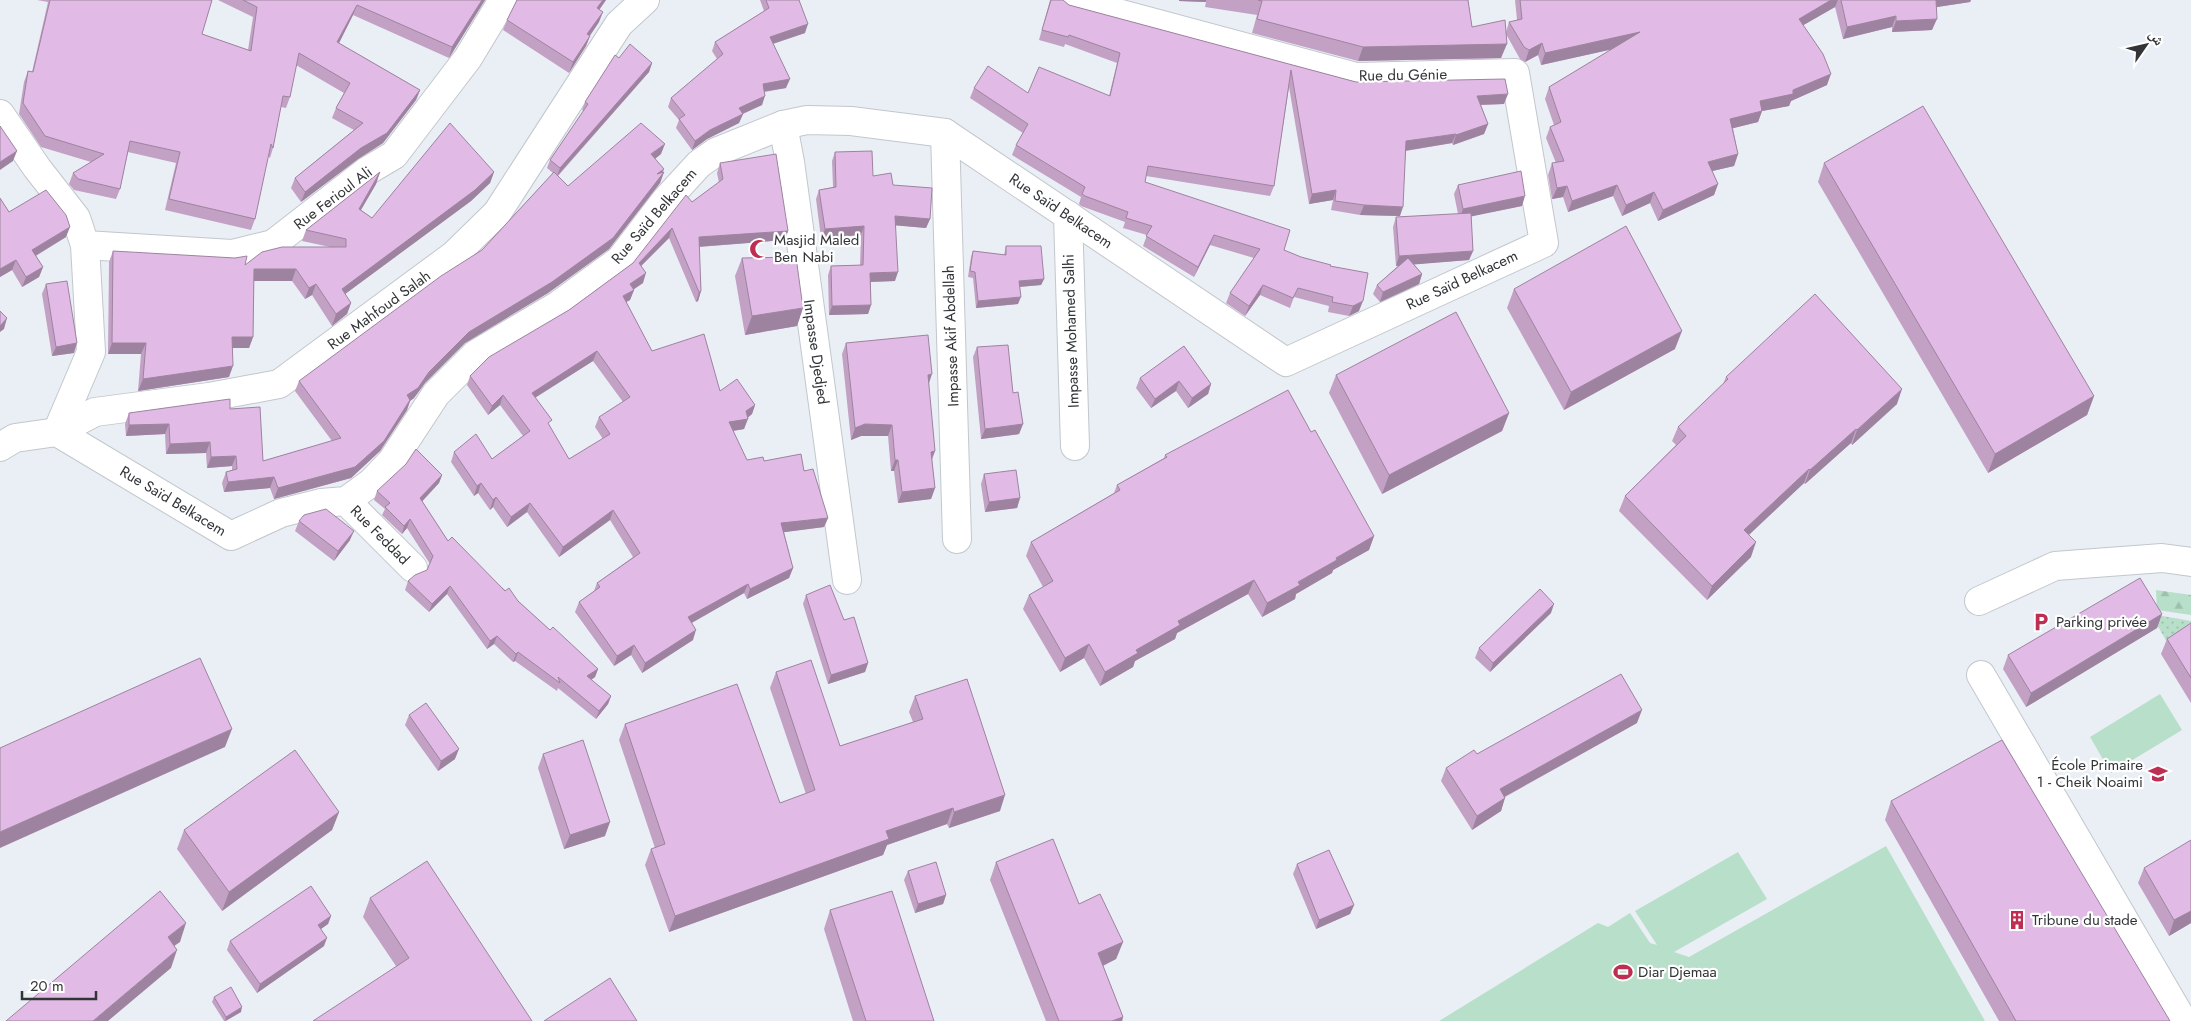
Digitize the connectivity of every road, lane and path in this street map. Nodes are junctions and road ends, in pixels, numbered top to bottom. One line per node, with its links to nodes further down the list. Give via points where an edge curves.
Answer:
1 (503, 0): 9 (street, Rue Ferioul Ali, via 468,58 394,155 367,170 273,244 232,254)
2 (645, 0): 10 (street, Rue Mahfoud Salah, via 619,24 497,212 454,255 279,384 95,412)
3 (1069, 0): 8 (street, Rue du Génie, via 1356,77 1515,73)
4 (0, 114): 9 (street, via 76,218)
5 (783, 124): 6 (street, Rue Saïd Belkacem, via 806,120 851,121); 13 (street, Rue Saïd Belkacem, via 716,152 699,164 665,201 620,260 557,306 476,354 436,394 392,461 372,482); 17 (street, Impasse Djedjed)
6 (945, 133): 7 (street, Rue Saïd Belkacem); 14 (street, Impasse Akif Abdellah)
7 (1068, 215): 8 (street, Rue Saïd Belkacem, via 1286,362); 11 (street, Impasse Mohamed Salhi)
8 (1544, 243)
9 (85, 245): 10 (street, via 91,352)
10 (57, 432): 12 (street, Rue Mahfoud Salah, via 16,438); 13 (street, Rue Saïd Belkacem, via 231,536 281,512)
11 (1075, 446)
12 (0, 447)
13 (346, 501): 16 (street, Rue Feddad)
14 (957, 539)
15 (2191, 562): 18 (street, via 2162,558 2054,566)
16 (413, 568)
17 (847, 580)
18 (1979, 601)
19 (1981, 675): 20 (street)
20 (2183, 1021)

